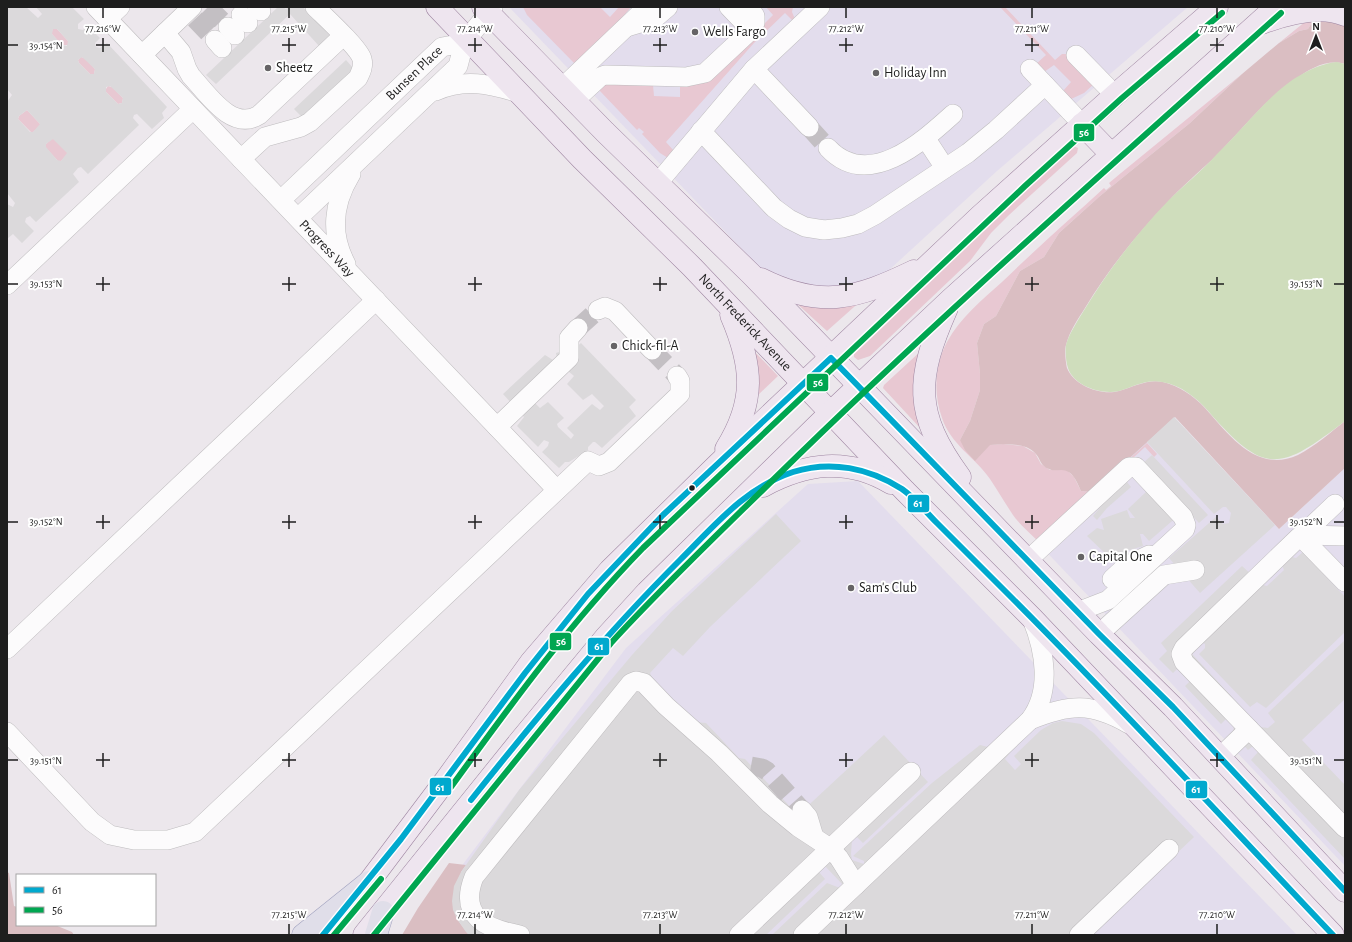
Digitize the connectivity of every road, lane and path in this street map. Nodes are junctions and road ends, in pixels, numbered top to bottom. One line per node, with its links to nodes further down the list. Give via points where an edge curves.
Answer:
1 (315, 7): 18 (street)
2 (437, 7): 19 (main road, North Frederick Avenue)
3 (647, 7): 15 (street)
4 (668, 7): 15 (street, via 654,19)
5 (729, 7): 16 (street)
6 (749, 7): 16 (street, via 755,18)
7 (820, 7): 22 (street)
8 (1217, 7): 28 (main road)
9 (1276, 7): 14 (main road)
10 (488, 9): 19 (street); 27 (main road)
11 (108, 11): 20 (street, Progress Way)
12 (191, 12): 17 (street)
13 (1345, 15): 14 (main road, via 1328,11 1308,12 1282,15)
14 (1255, 25): 36 (main road)
15 (625, 28): 27 (street)
16 (751, 30): 27 (street, via 705,73 686,77 605,75)
17 (164, 33): 18 (street, via 181,52 190,76 227,114 244,121 252,120 259,115); 20 (street)
18 (343, 36): 38 (street, via 362,59 363,65 358,78 310,122 265,137)
19 (466, 41): 25 (main road, North Frederick Avenue); 26 (street, Bunsen Place, via 458,66); 41 (street, Bunsen Place, via 442,48)
20 (142, 55): 29 (street, Progress Way)
21 (1076, 55): 28 (street)
22 (754, 69): 32 (street); 33 (street)
23 (1030, 69): 24 (street)
24 (1045, 85): 31 (street); 39 (street, via 982,142)
25 (519, 93): 26 (street, via 493,84 472,82 447,86); 49 (main road, North Frederick Avenue)
26 (429, 94): 37 (street, Bunsen Place)
27 (568, 94): 40 (main road)
28 (1115, 95): 31 (main road)
29 (193, 109): 38 (street, Progress Way); 46 (street)
30 (953, 114): 34 (street)
31 (1082, 124): 36 (main road); 43 (main road)
32 (809, 127)
33 (701, 131): 39 (street, via 774,208 788,219 824,230 858,224); 40 (street)
34 (926, 139): 35 (street, via 902,155 872,163 842,159); 39 (street)
35 (828, 148)
36 (1111, 154): 48 (main road)
37 (363, 156): 42 (street, Bunsen Place); 44 (street, via 342,190 336,216 337,242)
38 (241, 159): 41 (street, Progress Way)
39 (945, 168)
40 (657, 184): 45 (main road)
41 (281, 200): 42 (street, Progress Way)
42 (298, 218): 44 (street, Progress Way)
43 (931, 262): 45 (main road, via 867,290 826,298 782,290); 53 (main road)
44 (351, 274): 47 (street, Progress Way)
45 (751, 274): 53 (main road)
46 (7, 285)
47 (376, 300): 58 (street, Progress Way); 74 (street)
48 (950, 300): 56 (main road); 66 (main road, via 926,367 923,391 926,411 936,438 954,468)
49 (726, 304): 55 (main road, North Frederick Avenue); 59 (main road, via 737,328 746,361 748,387 746,408 738,428)
50 (598, 310): 52 (street, via 605,307 615,311)
51 (578, 328): 58 (street, via 569,338 569,358)
52 (652, 350)
53 (831, 358): 55 (main road); 56 (main road)
54 (677, 376): 60 (street, via 681,388 676,398 609,462 599,466 588,461)
55 (803, 385): 57 (main road, North Frederick Avenue); 59 (main road)
56 (858, 387): 57 (main road); 66 (main road)
57 (830, 413): 61 (main road, North Frederick Avenue); 62 (main road)
58 (497, 427): 60 (street, Progress Way)
59 (717, 464): 86 (main road, via 610,570 531,662)
60 (557, 490): 78 (street, via 202,827 187,836 168,840 134,840 110,835 92,822)
61 (905, 492): 62 (main road, via 864,470 826,466 808,468 780,477); 72 (main road, North Frederick Avenue)
62 (746, 495): 89 (main road, via 604,638)
63 (1334, 504): 65 (street)
64 (1345, 536): 65 (street)
65 (1300, 538): 70 (street); 77 (street, via 1184,648 1181,654 1184,662)
66 (1012, 542): 68 (main road)
67 (1168, 546): 68 (street, via 1183,533 1186,521 1136,467 1132,466); 71 (street, via 1126,566); 71 (street, via 1108,600)
68 (1028, 560): 71 (main road)
69 (1195, 570): 73 (street, via 1164,575)
70 (1345, 582)
71 (1077, 612): 73 (main road)
72 (1032, 618): 75 (street, via 1039,637 1045,672 1038,705); 76 (main road, North Frederick Avenue)
73 (1099, 634): 79 (main road)
74 (7, 649)
75 (1030, 720): 76 (street, via 1056,710 1079,706 1105,712); 87 (street)
76 (1137, 729): 90 (main road, North Frederick Avenue)
77 (1249, 729): 79 (street); 82 (street)
78 (7, 732)
79 (1220, 757): 88 (main road)
80 (911, 772): 84 (street)
81 (802, 810): 83 (street, via 808,817)
82 (1345, 828)
83 (814, 837): 84 (street); 95 (street, via 770,804 743,768 692,730 638,680 632,682 474,877 469,898 476,917 491,928)
84 (830, 848): 87 (street); 96 (street)
85 (1170, 849): 98 (street)
86 (369, 882): 91 (highway); 92 (main road)
87 (856, 885): 97 (street)
88 (1345, 891)
89 (383, 912): 93 (main road); 94 (highway)
90 (1327, 931)
91 (303, 935)
92 (323, 935)
93 (364, 935)
94 (376, 935)
95 (520, 935)
96 (738, 935)
97 (803, 935)
98 (1079, 935)

